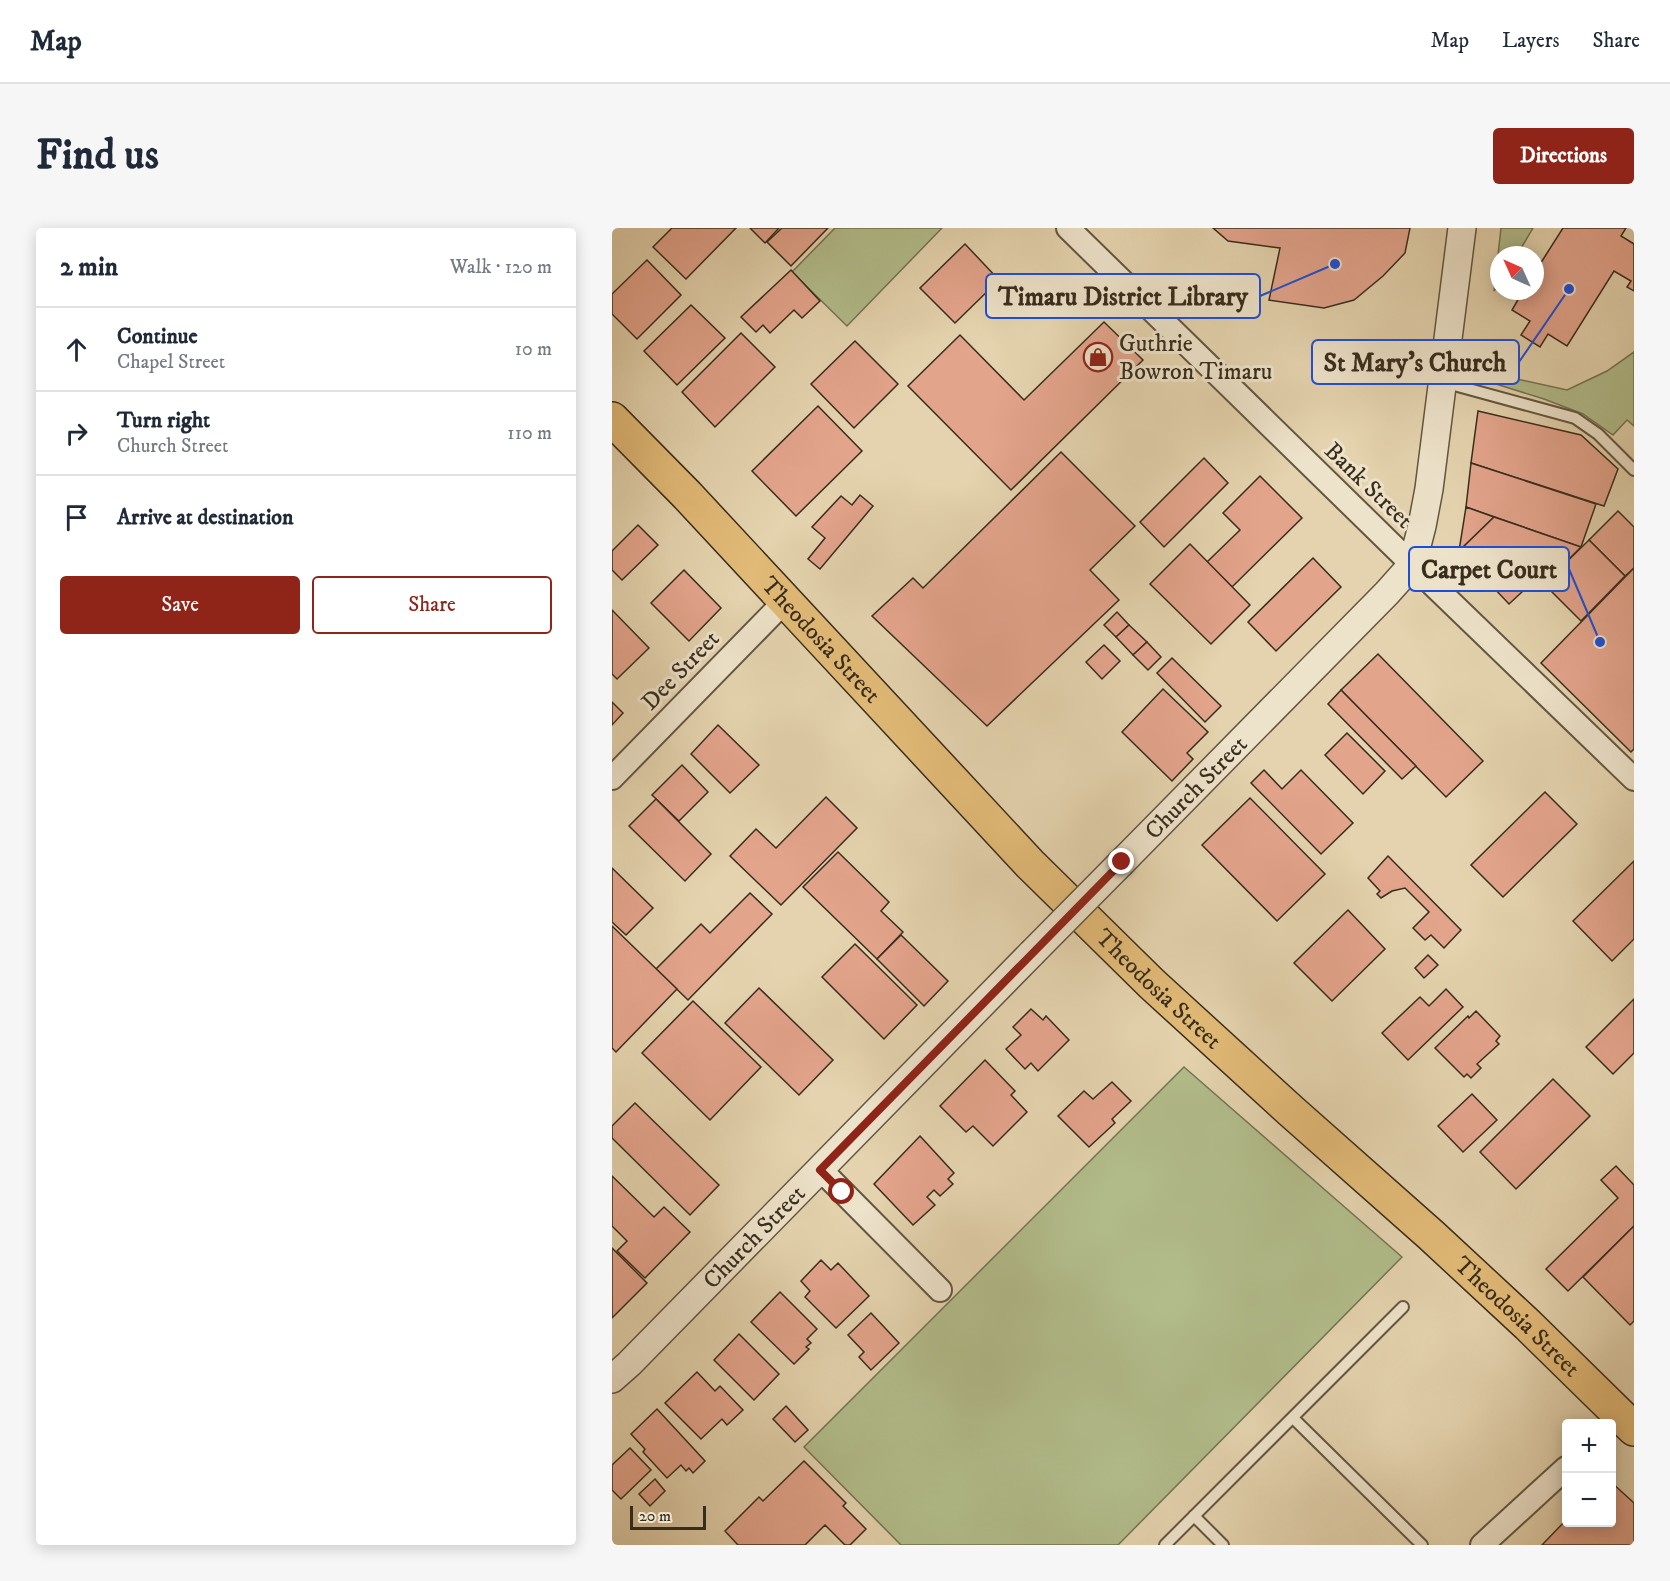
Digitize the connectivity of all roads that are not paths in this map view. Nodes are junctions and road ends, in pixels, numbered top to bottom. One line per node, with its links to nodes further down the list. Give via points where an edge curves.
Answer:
1 (1068, 228): 6 (street, Bank Street)
2 (1462, 228): 3 (street, Church Street)
3 (1443, 381): 5 (lane, via 1575,418 1598,434); 6 (street, Church Street, via 1429,489)
4 (612, 419): 7 (highway, Theodosia Street)
5 (1634, 470)
6 (1412, 565): 9 (street, Bank Street); 10 (street, Church Street, bridge)
7 (786, 600): 8 (street, Dee Street); 15 (highway, Theodosia Street, via 1030,864 1152,984 1431,1235)
8 (612, 778)
9 (1634, 779)
10 (820, 1170): 11 (street); 13 (street, Church Street)
11 (940, 1290)
12 (1402, 1307): 14 (lane)
13 (612, 1379)
14 (1293, 1418): 17 (lane); 20 (lane)
15 (1626, 1422)
16 (1562, 1472): 21 (street)
17 (1194, 1516): 18 (lane); 19 (lane)
18 (1165, 1545)
19 (1223, 1545)
20 (1422, 1545)
21 (1482, 1545)

